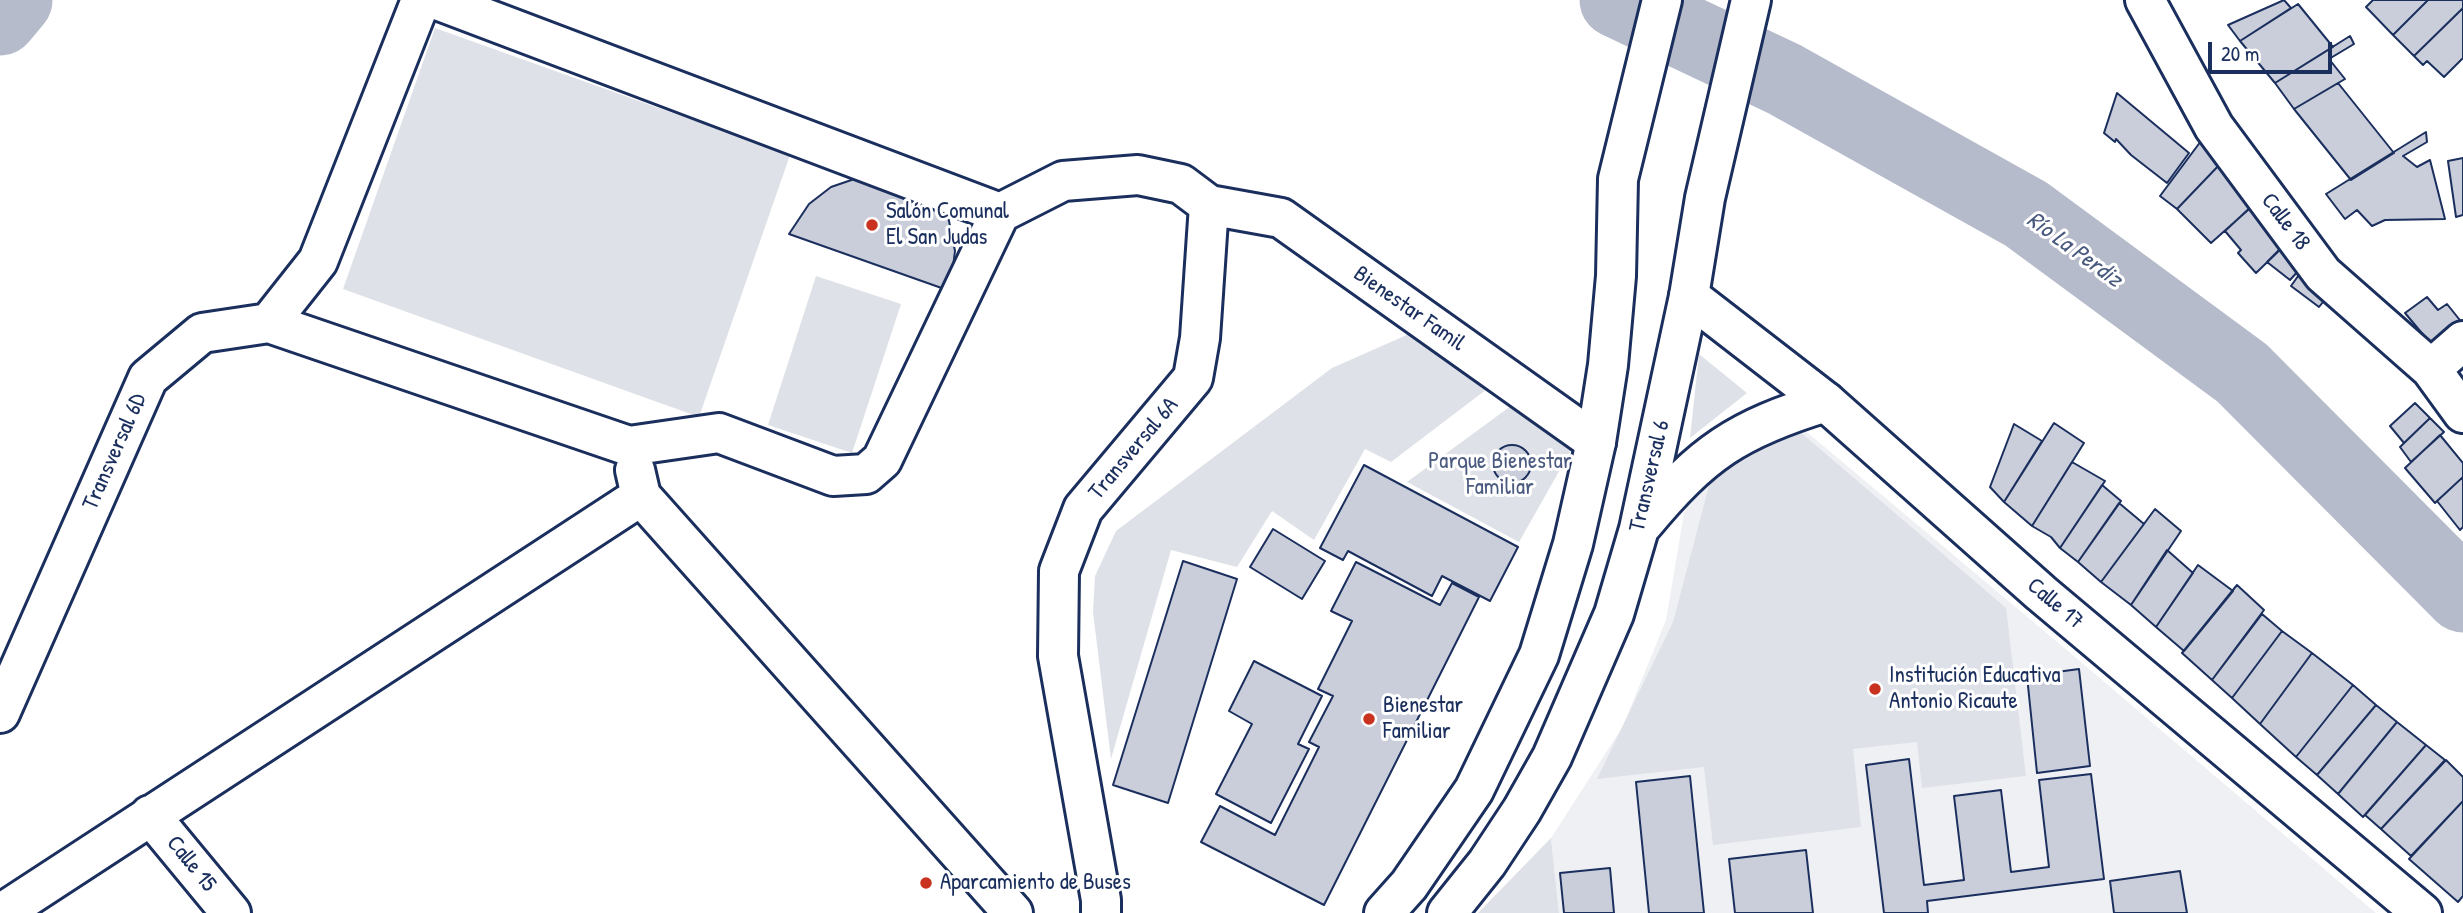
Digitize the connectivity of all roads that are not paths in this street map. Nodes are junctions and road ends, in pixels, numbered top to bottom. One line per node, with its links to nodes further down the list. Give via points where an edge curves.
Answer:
1 (421, 0): 9 (street, via 318,261)
2 (437, 0): 7 (street)
3 (1662, 0): 14 (street, via 1618,179 1616,276)
4 (1751, 0): 8 (street, Transversal 6, via 1705,198)
5 (2145, 0): 11 (street, Calle 18, via 2214,127 2323,274)
6 (1209, 205): 7 (street, via 1181,184 1138,175 1063,181); 14 (street, Bienestar Famil, via 1281,218); 23 (street, Transversal 6A, via 1193,378 1083,509 1059,571 1058,656)
7 (1000, 213): 15 (street, via 882,460 866,474 833,476 719,433)
8 (1689, 296): 12 (street, Calle 17); 17 (street, Transversal 6)
9 (269, 323): 15 (street); 18 (street, Transversal 6D, via 202,334 148,379)
10 (2463, 341): 11 (street)
11 (2431, 369): 13 (street, Calle 18)
12 (1826, 402): 17 (street, via 1770,419 1720,446 1676,485); 26 (street, Calle 17, via 2041,593)
13 (2463, 413)
14 (1596, 442): 24 (street, via 1573,544 1538,655 1474,790 1409,885)
15 (629, 446): 16 (street)
16 (641, 496): 19 (street); 22 (street)
17 (1639, 529): 25 (street, Transversal 6, via 1614,614 1552,757 1494,852)
18 (0, 713)
19 (150, 814): 20 (street); 21 (street, Calle 15)
20 (2, 913)
21 (231, 913)
22 (1013, 913)
23 (1101, 913)
24 (1384, 913)
25 (1447, 913)
26 (2422, 913)

